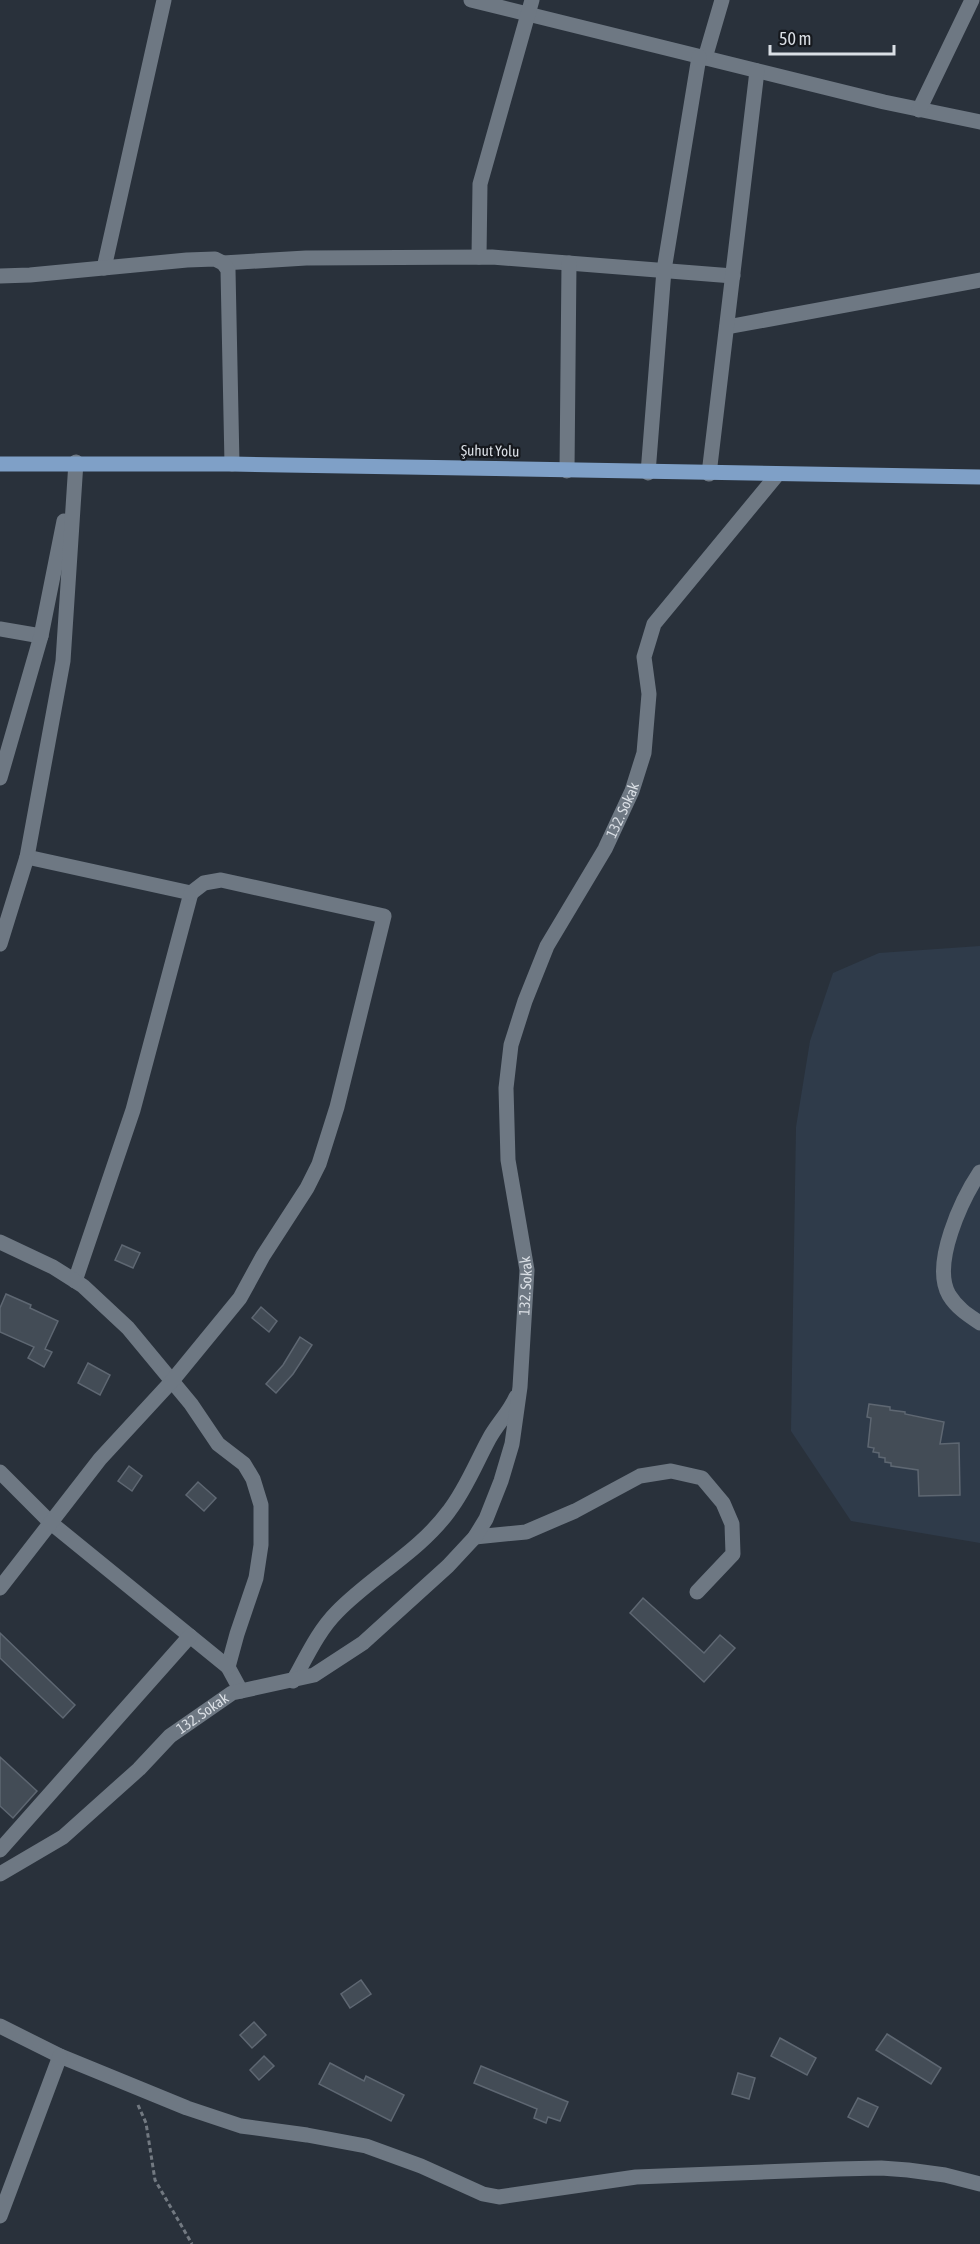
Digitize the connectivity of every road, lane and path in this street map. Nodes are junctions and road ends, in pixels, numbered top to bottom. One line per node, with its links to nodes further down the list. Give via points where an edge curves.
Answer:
1 (164, 0): 13 (street)
2 (471, 0): 5 (street)
3 (722, 0): 6 (street)
4 (972, 0): 8 (street)
5 (530, 7): 6 (street); 10 (street, via 480,184)
6 (702, 57): 7 (street); 14 (street)
7 (757, 71): 8 (street); 16 (street)
8 (919, 110): 9 (street)
9 (980, 122)
10 (479, 257): 11 (street, via 306,258); 12 (street)
11 (223, 263): 13 (street, via 215,259 187,260); 21 (street, via 228,270)
12 (569, 263): 14 (street); 22 (street)
13 (104, 268): 15 (street)
14 (664, 270): 16 (street); 23 (street)
15 (0, 276)
16 (733, 276): 18 (street)
17 (980, 280): 18 (street)
18 (727, 327): 24 (street)
19 (76, 462): 20 (main road, Şuhut Yolu); 21 (main road, Şuhut Yolu); 28 (street); 30 (street, via 63,661)
20 (0, 464)
21 (232, 464): 22 (main road, Şuhut Yolu)
22 (567, 471): 23 (main road, Şuhut Yolu)
23 (648, 473): 24 (main road, Şuhut Yolu)
24 (709, 474): 25 (main road, Şuhut Yolu)
25 (777, 475): 26 (main road, Şuhut Yolu); 38 (street, 132. Sokak, via 654,624 644,657 649,694 644,753 632,791 605,849 548,946 511,1045 506,1088 508,1160 527,1270)
26 (980, 477)
27 (0, 629): 28 (street)
28 (41, 636): 29 (street)
29 (0, 778)
30 (27, 857): 31 (street); 32 (street)
31 (191, 893): 35 (street, via 134,1110); 37 (street, via 204,883 221,880 384,916 319,1164 240,1298)
32 (1, 936)
33 (980, 1172): 36 (street, via 960,1210 944,1265 948,1294 961,1311)
34 (0, 1242): 35 (street)
35 (75, 1281): 37 (street, via 128,1328)
36 (980, 1323)
37 (172, 1381): 40 (street, via 100,1459); 45 (street, via 218,1444 244,1464 261,1505 256,1578)
38 (520, 1388): 41 (street, 132. Sokak, via 512,1444 486,1519); 46 (street, via 449,1512 426,1537 335,1614)
39 (0, 1472): 40 (street)
40 (51, 1523): 42 (street); 44 (street)
41 (475, 1537): 43 (street, via 526,1532 640,1476 671,1471 702,1478 723,1503 732,1524 733,1554); 46 (street, 132. Sokak, via 363,1643 314,1675)
42 (0, 1588)
43 (697, 1592)
44 (190, 1636): 45 (street); 48 (street)
45 (228, 1667): 47 (street)
46 (292, 1681): 47 (street, 132. Sokak)
47 (241, 1691): 49 (street, 132. Sokak, via 232,1693 170,1736 63,1837)
48 (0, 1850)
49 (0, 1874)
50 (0, 2026): 51 (street)
51 (60, 2056): 52 (street); 54 (street)
52 (129, 2084): 53 (street, via 241,2126 366,2146 499,2197 636,2177 881,2168 945,2175); 55 (path, via 146,2123 155,2180)
53 (980, 2184)
54 (0, 2216)
55 (192, 2244)

